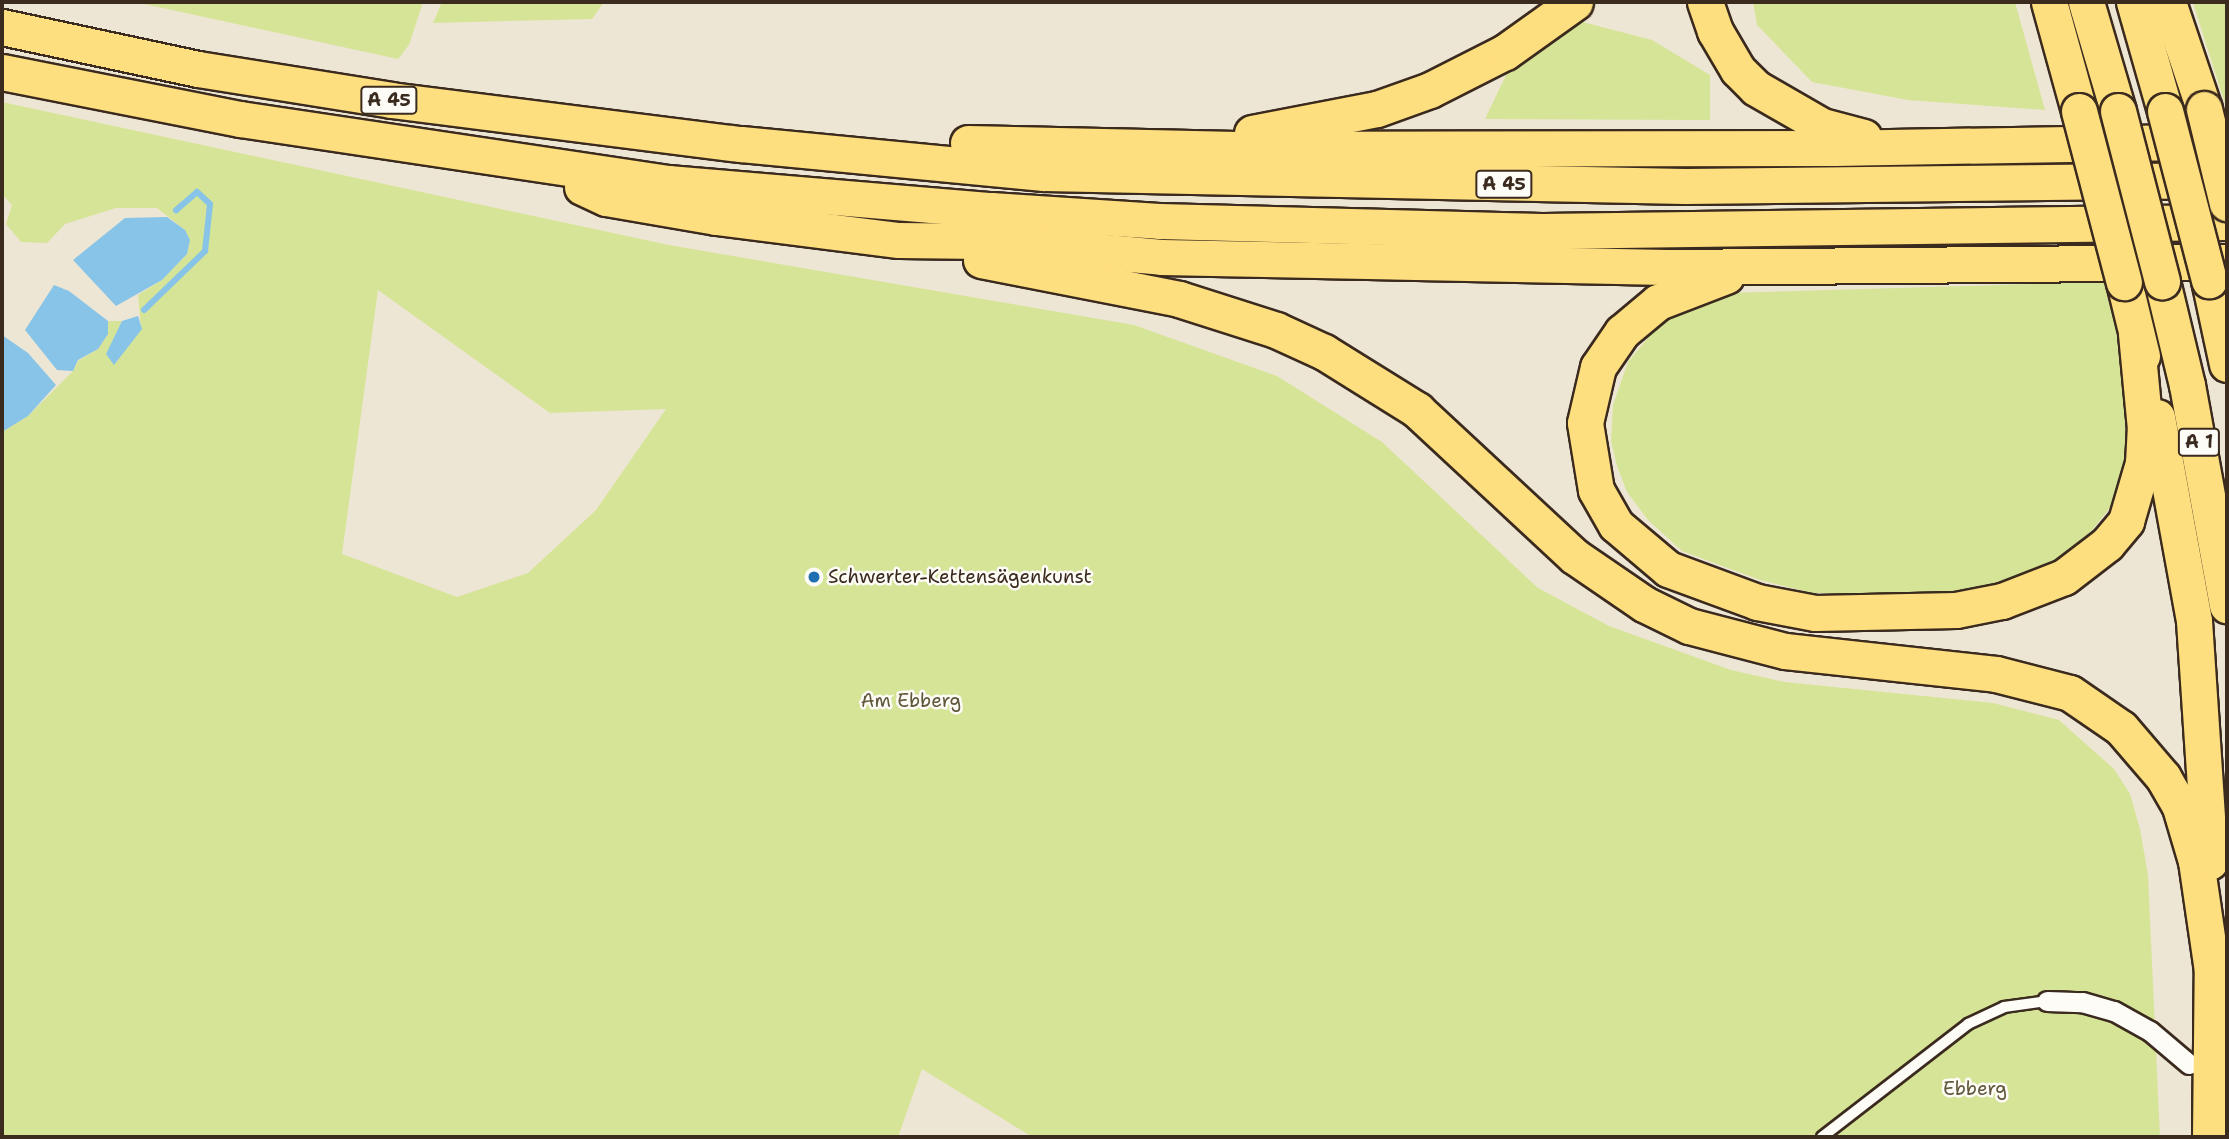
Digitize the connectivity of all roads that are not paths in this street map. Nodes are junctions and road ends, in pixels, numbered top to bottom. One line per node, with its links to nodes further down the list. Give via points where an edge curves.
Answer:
1 (1575, 2): 13 (highway, via 1545,27 1469,72 1377,109 1252,133)
2 (1705, 2): 12 (highway, via 1721,41 1755,88 1822,126)
3 (2049, 2): 21 (highway, bridge)
4 (2087, 2): 23 (highway, A 1, bridge, via 2190,399)
5 (2134, 2): 20 (highway, bridge)
6 (2168, 2): 9 (highway)
7 (2180, 2): 9 (highway)
8 (2, 26): 13 (highway, via 153,42 378,81 740,128); 15 (highway, A 45, via 198,69 391,100 715,141 1044,173 1685,186)
9 (2188, 55): 16 (highway, bridge)
10 (2, 72): 14 (highway, A 45, via 240,119)
11 (2227, 141): 12 (highway)
12 (1902, 146): 13 (highway)
13 (1049, 148)
14 (528, 162): 17 (highway, A 45, via 668,183 1160,221 1542,231); 18 (highway, via 606,198)
15 (2227, 180)
16 (2227, 202)
17 (2227, 222)
18 (899, 240): 19 (highway, via 983,241 1161,257 1350,263); 24 (highway, via 1179,299 1276,330 1324,352 1417,410 1574,556 1644,604 1689,626 1785,651 1996,674 2070,693 2122,728 2163,776 2180,807 2196,861)
19 (1855, 267): 20 (highway); 21 (highway, via 1746,273 1709,280 1658,302 1639,316 1609,351 1598,367 1588,403 1585,443 1605,510 1647,556 1702,585 1815,613 1956,610 2041,588 2086,563 2107,544 2126,521 2137,494 2146,429)
20 (2218, 271): 22 (highway)
21 (2137, 333): 24 (highway, via 2178,514 2194,621 2205,733)
22 (2227, 364)
23 (2227, 605)
24 (2212, 971): 28 (highway)
25 (2047, 1001): 26 (street, via 2082,1002 2114,1011 2150,1031); 27 (lane, via 2004,1007 1968,1024)
26 (2189, 1064)
27 (1822, 1137)
28 (2210, 1137)

